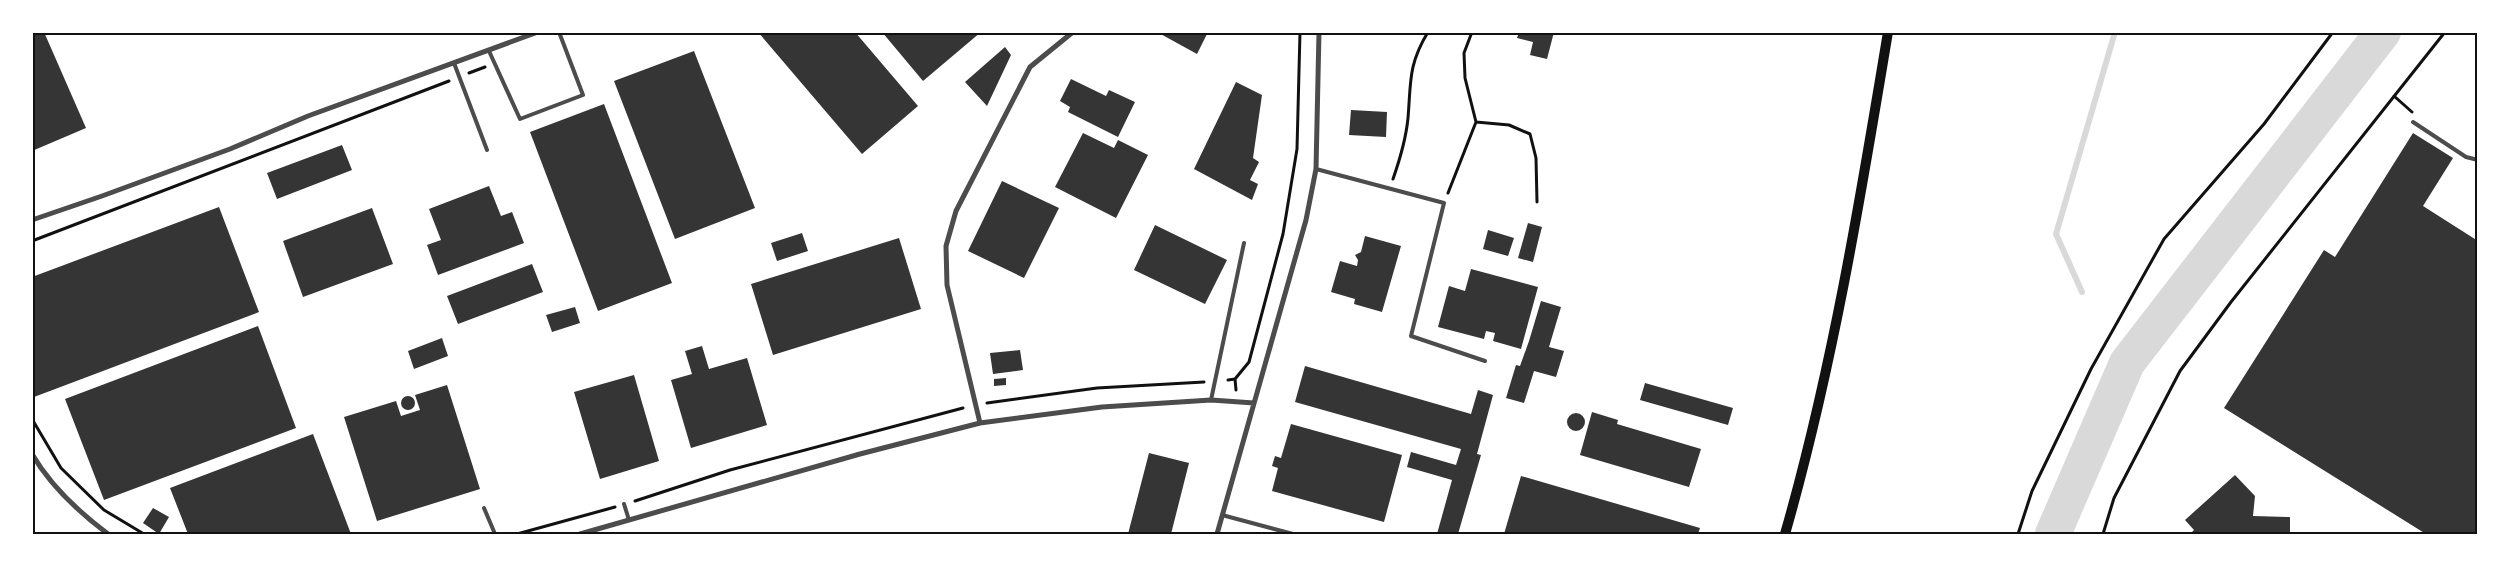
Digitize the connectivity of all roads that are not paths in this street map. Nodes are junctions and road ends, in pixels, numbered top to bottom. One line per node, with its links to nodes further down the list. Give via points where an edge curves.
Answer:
1 (538, 32): 6 (street)
2 (559, 32): 6 (lane, via 583,95 520,119)
3 (1073, 32): 17 (street, via 1030,67 956,211 946,246 947,285)
4 (1319, 32): 11 (street)
5 (1888, 32): 28 (main road, via 1854,236 1804,469)
6 (489, 51): 7 (street)
7 (454, 63): 9 (lane); 12 (street, via 120,190)
8 (2413, 122): 10 (lane, via 2466,157)
9 (488, 150)
10 (2478, 160)
11 (1316, 169): 14 (lane, via 1444,203 1411,336); 16 (street, via 1306,220)
12 (32, 220)
13 (1244, 243): 15 (lane)
14 (1485, 361)
15 (1211, 400): 16 (street); 17 (street, via 1102,407)
16 (1254, 403): 21 (street)
17 (980, 423): 22 (street)
18 (32, 454): 23 (street, via 40,468 81,512)
19 (624, 504): 22 (lane)
20 (484, 508): 24 (lane)
21 (1222, 516): 26 (street); 27 (lane)
22 (629, 520): 25 (street)
23 (108, 534)
24 (495, 534)
25 (580, 534)
26 (1217, 534)
27 (1293, 534)
28 (1785, 534)

